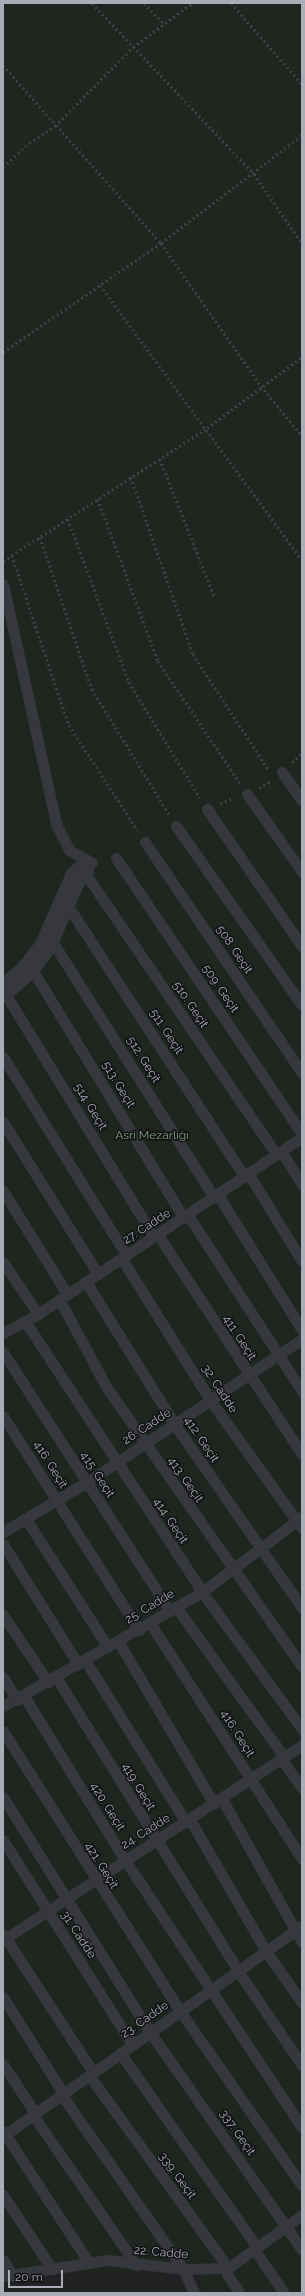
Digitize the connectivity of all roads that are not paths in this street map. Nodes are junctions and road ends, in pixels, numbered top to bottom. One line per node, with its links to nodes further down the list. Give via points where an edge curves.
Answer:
1 (3, 584): 9 (lane, via 56,824 68,850)
2 (282, 772): 4 (lane)
3 (247, 794): 10 (lane)
4 (302, 801)
5 (207, 809): 13 (lane)
6 (176, 826): 16 (lane)
7 (145, 842): 18 (lane, 508. Geçit)
8 (116, 858): 20 (lane, 509. Geçit)
9 (88, 867): 11 (street, via 76,876); 22 (lane, 510. Geçit)
10 (302, 872)
11 (66, 903): 12 (street); 23 (lane, 511. Geçit)
12 (50, 938): 14 (street); 26 (lane, 512. Geçit)
13 (302, 946)
14 (30, 966): 15 (street); 27 (lane, 513. Geçit)
15 (3, 991): 28 (lane, 514. Geçit)
16 (302, 1005)
17 (3, 1056): 29 (lane, 32. Cadde)
18 (302, 1073)
19 (3, 1122): 32 (lane)
20 (302, 1134)
21 (302, 1137): 22 (lane, 27. Cadde)
22 (279, 1153): 23 (lane, 27. Cadde); 24 (lane, 510. Geçit)
23 (246, 1175): 26 (lane, 27. Cadde); 30 (lane, 511. Geçit)
24 (302, 1185)
25 (3, 1191): 34 (lane, 413. Geçit)
26 (216, 1196): 27 (lane, 27. Cadde); 38 (lane, 512. Geçit)
27 (186, 1216): 28 (lane, 27. Cadde); 41 (lane, 513. Geçit)
28 (156, 1236): 29 (lane, 27. Cadde); 42 (lane, 411. Geçit)
29 (124, 1257): 32 (lane, 27. Cadde); 44 (lane, 32. Cadde)
30 (302, 1261)
31 (3, 1262): 35 (lane)
32 (98, 1274): 33 (lane, 27. Cadde)
33 (86, 1282): 34 (lane, 27. Cadde); 46 (lane, 412. Geçit)
34 (63, 1297): 35 (lane, 27. Cadde); 47 (lane, 413. Geçit, via 107,1388)
35 (38, 1314): 36 (lane, 27. Cadde)
36 (25, 1321): 37 (lane, 27. Cadde); 49 (lane, 414. Geçit)
37 (4, 1330)
38 (302, 1330)
39 (302, 1339): 41 (lane, 26. Cadde)
40 (3, 1352): 50 (lane, 415. Geçit)
41 (277, 1356): 42 (lane, 26. Cadde); 43 (lane, 513. Geçit)
42 (248, 1375): 44 (lane, 26. Cadde); 48 (lane, 411. Geçit)
43 (302, 1391)
44 (210, 1400): 46 (lane, 26. Cadde); 53 (lane, 32. Cadde)
45 (3, 1416): 51 (lane, 416. Geçit)
46 (175, 1425): 47 (lane, 26. Cadde); 56 (lane, 412. Geçit)
47 (145, 1445): 49 (lane, 26. Cadde); 57 (lane, 413. Geçit)
48 (302, 1454)
49 (116, 1463): 50 (lane, 26. Cadde); 58 (lane, 414. Geçit)
50 (86, 1482): 51 (lane, 26. Cadde); 60 (lane, 415. Geçit)
51 (57, 1501): 52 (lane, 26. Cadde); 63 (lane, 416. Geçit)
52 (26, 1519): 54 (lane, 26. Cadde); 65 (lane)
53 (300, 1522): 56 (lane, 25. Cadde)
54 (3, 1532)
55 (3, 1544): 66 (lane)
56 (260, 1550): 57 (lane, 25. Cadde); 59 (lane, 412. Geçit)
57 (232, 1570): 58 (lane, 25. Cadde); 67 (lane, 413. Geçit)
58 (202, 1592): 60 (lane, 25. Cadde); 72 (lane, 414. Geçit)
59 (302, 1608)
60 (173, 1609): 62 (lane, 25. Cadde); 75 (lane, 415. Geçit)
61 (3, 1615): 69 (lane, 419. Geçit)
62 (150, 1623): 63 (lane, 25. Cadde); 76 (lane, 416. Geçit)
63 (139, 1630): 64 (lane, 25. Cadde)
64 (118, 1641): 65 (lane, 25. Cadde); 79 (lane)
65 (108, 1647): 66 (lane, 25. Cadde)
66 (82, 1662): 69 (lane, 25. Cadde); 80 (lane)
67 (302, 1667)
68 (3, 1677): 70 (lane, 420. Geçit)
69 (52, 1679): 70 (lane, 25. Cadde); 82 (lane, 419. Geçit)
70 (21, 1698): 71 (lane, 25. Cadde); 84 (lane, 420. Geçit)
71 (3, 1706)
72 (302, 1729)
73 (3, 1731): 85 (lane, 421. Geçit)
74 (302, 1745): 75 (lane, 24. Cadde)
75 (282, 1758): 76 (lane, 24. Cadde); 77 (lane, 415. Geçit)
76 (251, 1780): 79 (lane, 24. Cadde); 83 (lane, 416. Geçit)
77 (302, 1788)
78 (3, 1797): 86 (lane, 337. Geçit)
79 (218, 1802): 80 (lane, 24. Cadde); 88 (lane)
80 (188, 1821): 82 (lane, 24. Cadde); 91 (lane)
81 (3, 1840): 87 (lane, 31. Cadde)
82 (156, 1841): 84 (lane, 24. Cadde); 92 (lane, 419. Geçit)
83 (302, 1859)
84 (125, 1860): 85 (lane, 24. Cadde); 93 (lane, 420. Geçit)
85 (94, 1881): 86 (lane, 24. Cadde); 96 (lane, 421. Geçit)
86 (66, 1900): 87 (lane, 24. Cadde); 97 (lane, 337. Geçit)
87 (48, 1911): 89 (lane, 24. Cadde); 98 (lane, 31. Cadde)
88 (298, 1929): 90 (lane); 91 (lane, 23. Cadde)
89 (4, 1937): 102 (lane, 339. Geçit)
90 (302, 1942)
91 (266, 1951): 92 (lane, 23. Cadde); 95 (lane)
92 (238, 1971): 93 (lane, 23. Cadde); 101 (lane, 419. Geçit)
93 (210, 1991): 96 (lane, 23. Cadde); 105 (lane, 420. Geçit)
94 (3, 1997): 103 (lane)
95 (302, 2003)
96 (180, 2011): 97 (lane, 23. Cadde); 107 (lane, 421. Geçit)
97 (150, 2032): 98 (lane, 23. Cadde); 110 (lane, 337. Geçit)
98 (132, 2044): 99 (lane, 23. Cadde)
99 (120, 2053): 102 (lane, 23. Cadde); 111 (lane)
100 (3, 2064): 104 (lane)
101 (302, 2065)
102 (91, 2073): 103 (lane, 23. Cadde); 116 (lane, 339. Geçit)
103 (62, 2094): 104 (lane, 23. Cadde); 118 (lane)
104 (34, 2114): 106 (lane, 23. Cadde); 115 (lane)
105 (302, 2127)
106 (4, 2134): 114 (lane)
107 (302, 2186)
108 (3, 2195): 117 (lane)
109 (302, 2215): 110 (lane)
110 (286, 2226): 111 (lane); 112 (lane, 337. Geçit)
111 (256, 2248): 116 (lane); 122 (lane)
112 (302, 2250)
113 (3, 2260): 119 (lane)
114 (90, 2263): 115 (lane, 22. Cadde, via 108,2260); 117 (lane, 22. Cadde)
115 (136, 2265): 118 (lane, 22. Cadde)
116 (228, 2268): 118 (lane, 22. Cadde); 121 (lane, 339. Geçit, via 227,2274)
117 (52, 2269): 119 (lane, 22. Cadde)
118 (183, 2269): 120 (lane)
119 (8, 2276)
120 (194, 2293)
121 (240, 2293)
122 (284, 2293)

